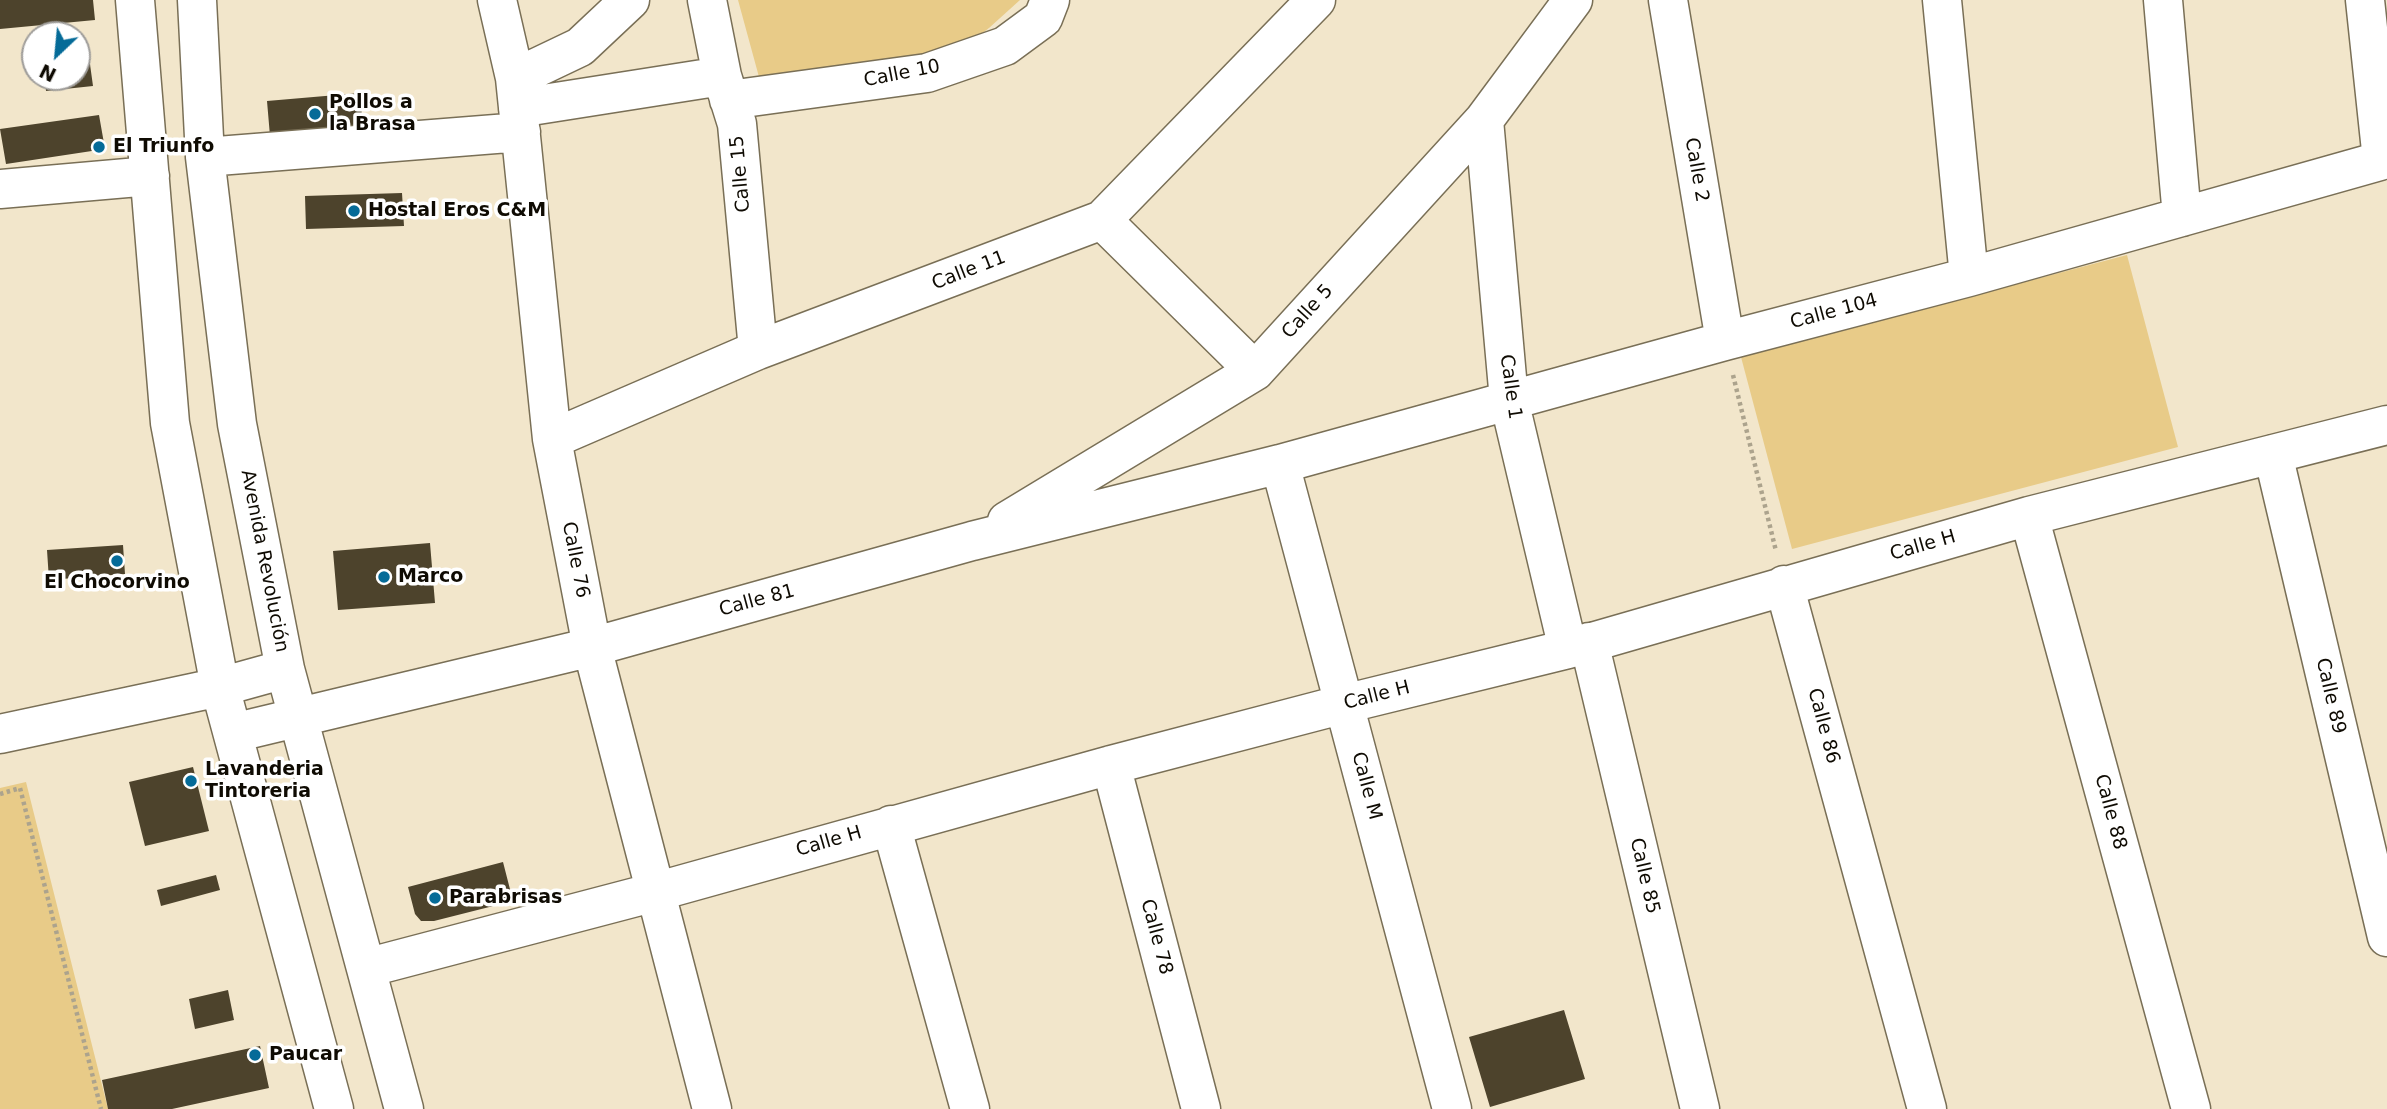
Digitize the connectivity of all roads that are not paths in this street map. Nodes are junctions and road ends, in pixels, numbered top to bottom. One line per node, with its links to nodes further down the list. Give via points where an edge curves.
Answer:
1 (135, 0): 18 (street)
2 (197, 0): 16 (street, Avenida Revolución)
3 (497, 0): 14 (street, Calle 76)
4 (630, 0): 14 (street)
5 (707, 0): 13 (street, Calle 15)
6 (1050, 0): 13 (street, Calle 10, via 1043,18 1005,46 927,73)
7 (1316, 0): 21 (street, Calle 11)
8 (1573, 0): 15 (street, Calle 5)
9 (1668, 0): 23 (street, Calle 2)
10 (1942, 0): 22 (street)
11 (2163, 0): 20 (street)
12 (2364, 0): 17 (street)
13 (726, 88): 14 (street, Calle 10); 24 (street, Calle 15, via 737,124)
14 (518, 106): 16 (street, Calle 10); 28 (street, Calle 76)
15 (1485, 120): 25 (street, Calle 5); 26 (street, Calle 1)
16 (205, 157): 36 (street, Avenida Revolución, via 236,424)
17 (2385, 160): 20 (street, Calle 104)
18 (150, 176): 19 (street); 37 (street, via 170,423)
19 (0, 189)
20 (2182, 217): 22 (street, Calle 104)
21 (1102, 220): 24 (street, Calle 11); 25 (street)
22 (1969, 277): 23 (street, Calle 104)
23 (1725, 341): 26 (street, Calle 104)
24 (758, 350): 28 (street, Calle 11)
25 (1255, 371): 32 (street, Calle 5)
26 (1509, 400): 30 (street, Calle 104); 34 (street, Calle 1)
27 (2387, 425): 29 (street, Calle H)
28 (552, 439): 35 (street, Calle 76)
29 (2273, 454): 31 (street, Calle H); 45 (street, Calle 89)
30 (1280, 464): 32 (street, Calle 81); 38 (street, Calle M)
31 (2029, 516): 33 (street, Calle H); 55 (street, Calle 88)
32 (972, 541): 35 (street, Calle 81)
33 (1784, 585): 34 (street, Calle H); 54 (street, Calle 86)
34 (1578, 646): 38 (street, Calle H); 53 (street, Calle 85)
35 (592, 647): 39 (street, Calle 81); 44 (street, Calle 76)
36 (285, 669): 37 (street); 39 (street, Avenida Revolución)
37 (220, 687): 40 (street); 41 (street)
38 (1344, 704): 42 (street, Calle H); 52 (street, Calle M)
39 (298, 716): 40 (street, Calle 81); 46 (street, Avenida Revolución)
40 (233, 733): 47 (street)
41 (0, 734)
42 (1111, 765): 43 (street, Calle H); 51 (street, Calle 78)
43 (891, 825): 44 (street, Calle H); 50 (street)
44 (655, 892): 46 (street, Calle H); 49 (street, Calle 76)
45 (2387, 937)
46 (366, 968): 48 (street, Avenida Revolución)
47 (334, 1109)
48 (404, 1109)
49 (712, 1109)
50 (970, 1109)
51 (1201, 1109)
52 (1452, 1109)
53 (1700, 1109)
54 (1927, 1109)
55 (2191, 1109)

